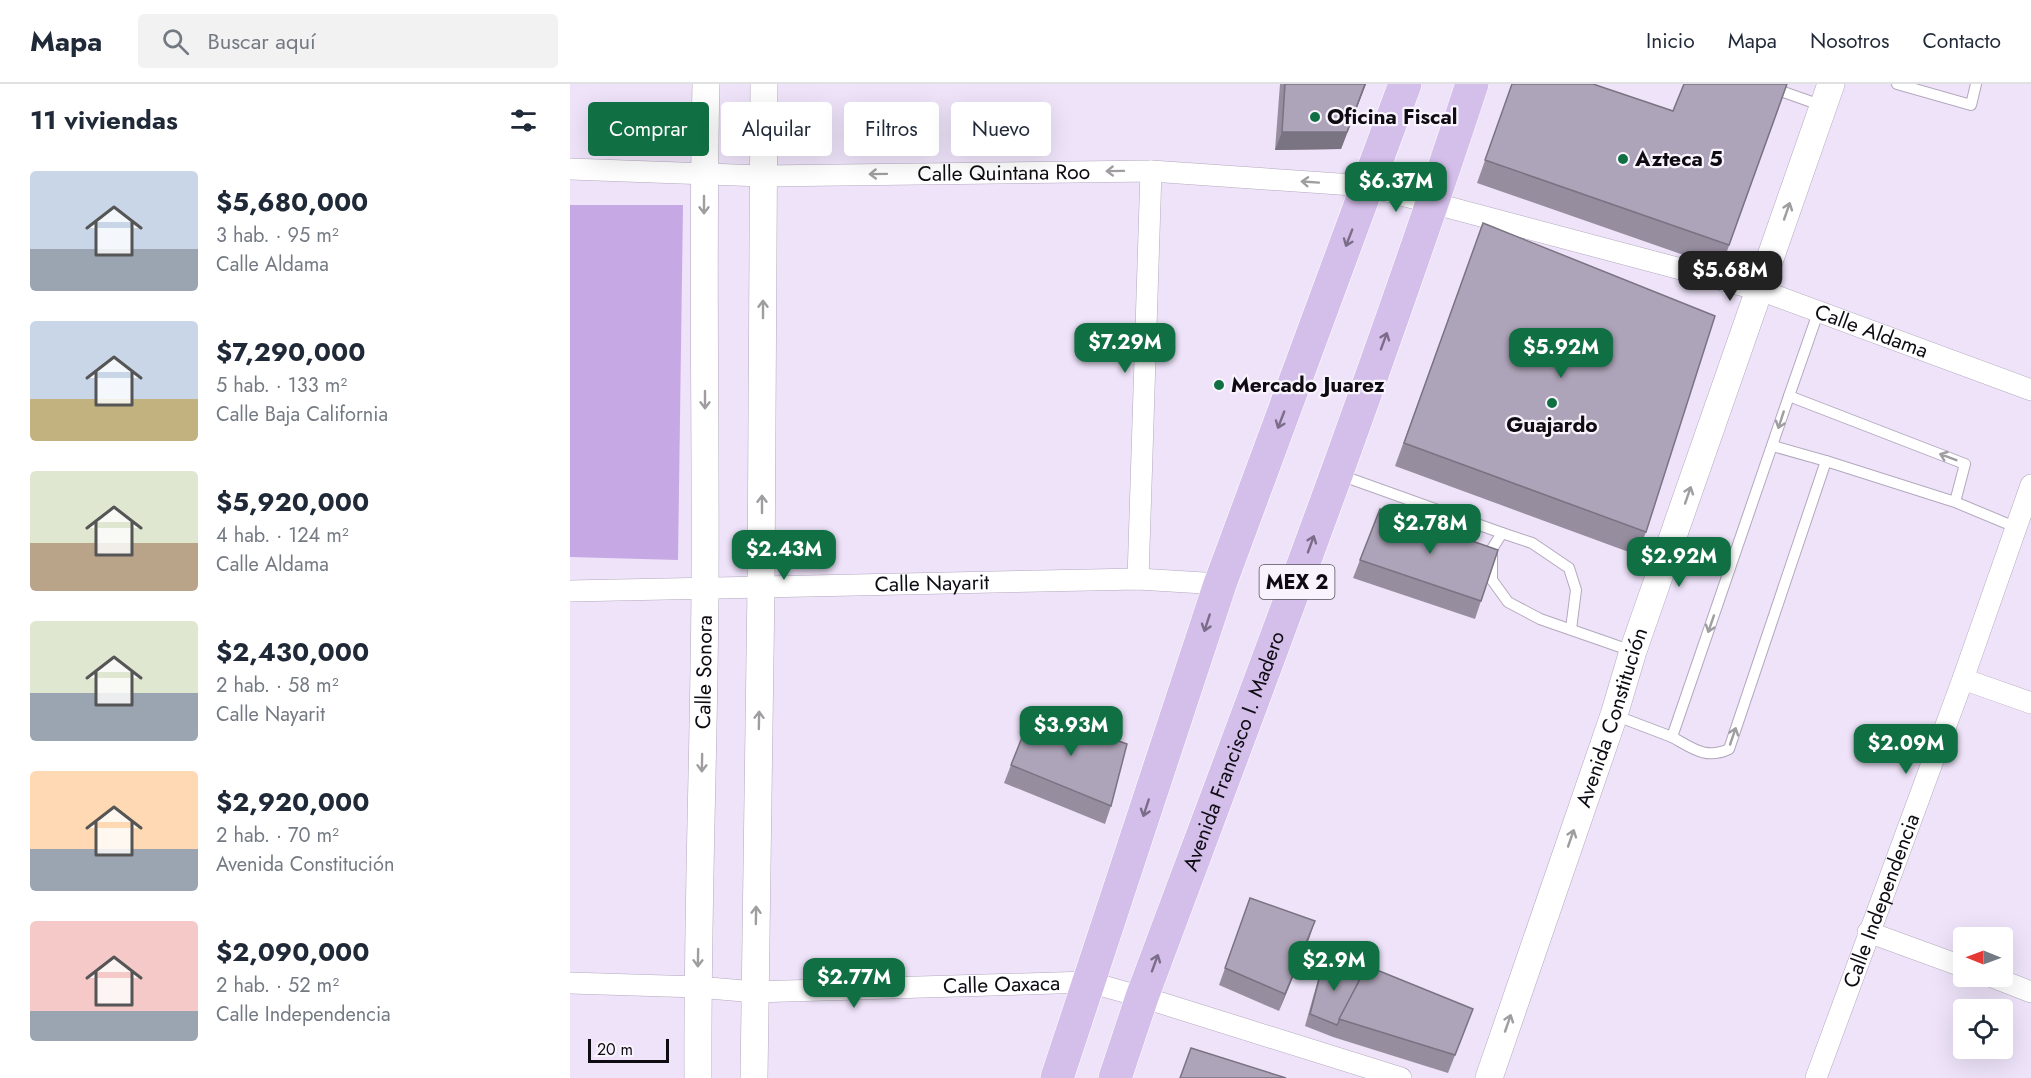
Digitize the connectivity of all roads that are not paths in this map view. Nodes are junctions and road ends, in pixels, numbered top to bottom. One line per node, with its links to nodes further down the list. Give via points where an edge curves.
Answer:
1 (706, 84): 11 (street, Calle Sonora)
2 (764, 84): 12 (street)
3 (1405, 84): 13 (main road, MEX 2)
4 (1472, 84): 14 (main road, Avenida Francisco I. Madero / MEX 2)
5 (1761, 84): 8 (lane)
6 (1897, 84): 7 (lane, via 1971,105)
7 (1976, 84)
8 (1827, 95): 15 (street, Avenida Constitución, one-way to 8)
9 (570, 168): 11 (street, Calle Quintana Roo)
10 (1151, 171): 12 (street, Calle Quintana Roo, one-way to 12); 13 (street, Calle Quintana Roo, one-way to 10); 26 (street)
11 (704, 174): 12 (street, Calle Quintana Roo); 29 (street, Calle Sonora, one-way to 29)
12 (763, 176): 28 (street, one-way to 12)
13 (1368, 186): 14 (street, Calle Quintana Roo); 27 (main road, MEX 2, one-way to 27)
14 (1433, 202): 15 (street, Calle Aldama); 21 (main road, Avenida Francisco I. Madero / MEX 2, one-way to 14)
15 (1760, 290): 16 (street, Calle Aldama); 32 (street, Avenida Constitución, one-way to 15)
16 (1819, 310): 17 (street, Calle Aldama); 18 (lane)
17 (2031, 390)
18 (1789, 396): 19 (lane, one-way to 19); 23 (lane, one-way to 18, via 1965,464)
19 (1773, 446): 20 (lane); 36 (lane, one-way to 36)
20 (1826, 461): 23 (lane); 36 (lane, one-way to 20, via 1705,754 1728,749)
21 (1337, 474): 25 (lane); 45 (main road, Avenida Francisco I. Madero / MEX 2, one-way to 21)
22 (2031, 485): 24 (street, Calle Independencia)
23 (1955, 502): 24 (lane)
24 (2015, 527): 33 (street, Calle Independencia)
25 (1502, 533): 31 (lane, via 1532,543 1569,568 1575,590); 31 (lane, via 1492,549 1492,580 1508,602 1540,620)
26 (1138, 579): 27 (street, Calle Nayarit); 28 (street, Calle Nayarit)
27 (1220, 584): 39 (main road, MEX 2, one-way to 39)
28 (761, 587): 29 (street, Calle Nayarit); 43 (street, one-way to 28)
29 (705, 589): 30 (street, Calle Nayarit); 42 (street, Calle Sonora, one-way to 42)
30 (570, 591)
31 (1571, 629): 32 (lane)
32 (1633, 651): 35 (street, Avenida Constitución)
33 (1963, 679): 34 (street); 37 (street, Calle Independencia)
34 (2031, 703)
35 (1614, 715): 36 (lane); 51 (street, Avenida Constitución, one-way to 35)
36 (1672, 737)
37 (1868, 932): 38 (street); 52 (street, Calle Independencia)
38 (1953, 963)
39 (1089, 982): 43 (street, Calle Oaxaca); 45 (street, Calle Oaxaca); 48 (main road, MEX 2)
40 (570, 983): 42 (street, Calle Oaxaca)
41 (2013, 985): 44 (street)
42 (698, 987): 43 (street, Calle Oaxaca); 46 (street, Calle Sonora)
43 (755, 992): 47 (street)
44 (2031, 992)
45 (1142, 997): 49 (main road, Avenida Francisco I. Madero / MEX 2); 50 (street, Calle Oaxaca)
46 (698, 1078)
47 (754, 1078)
48 (1057, 1078)
49 (1115, 1078)
50 (1401, 1078)
51 (1489, 1078)
52 (1816, 1078)

